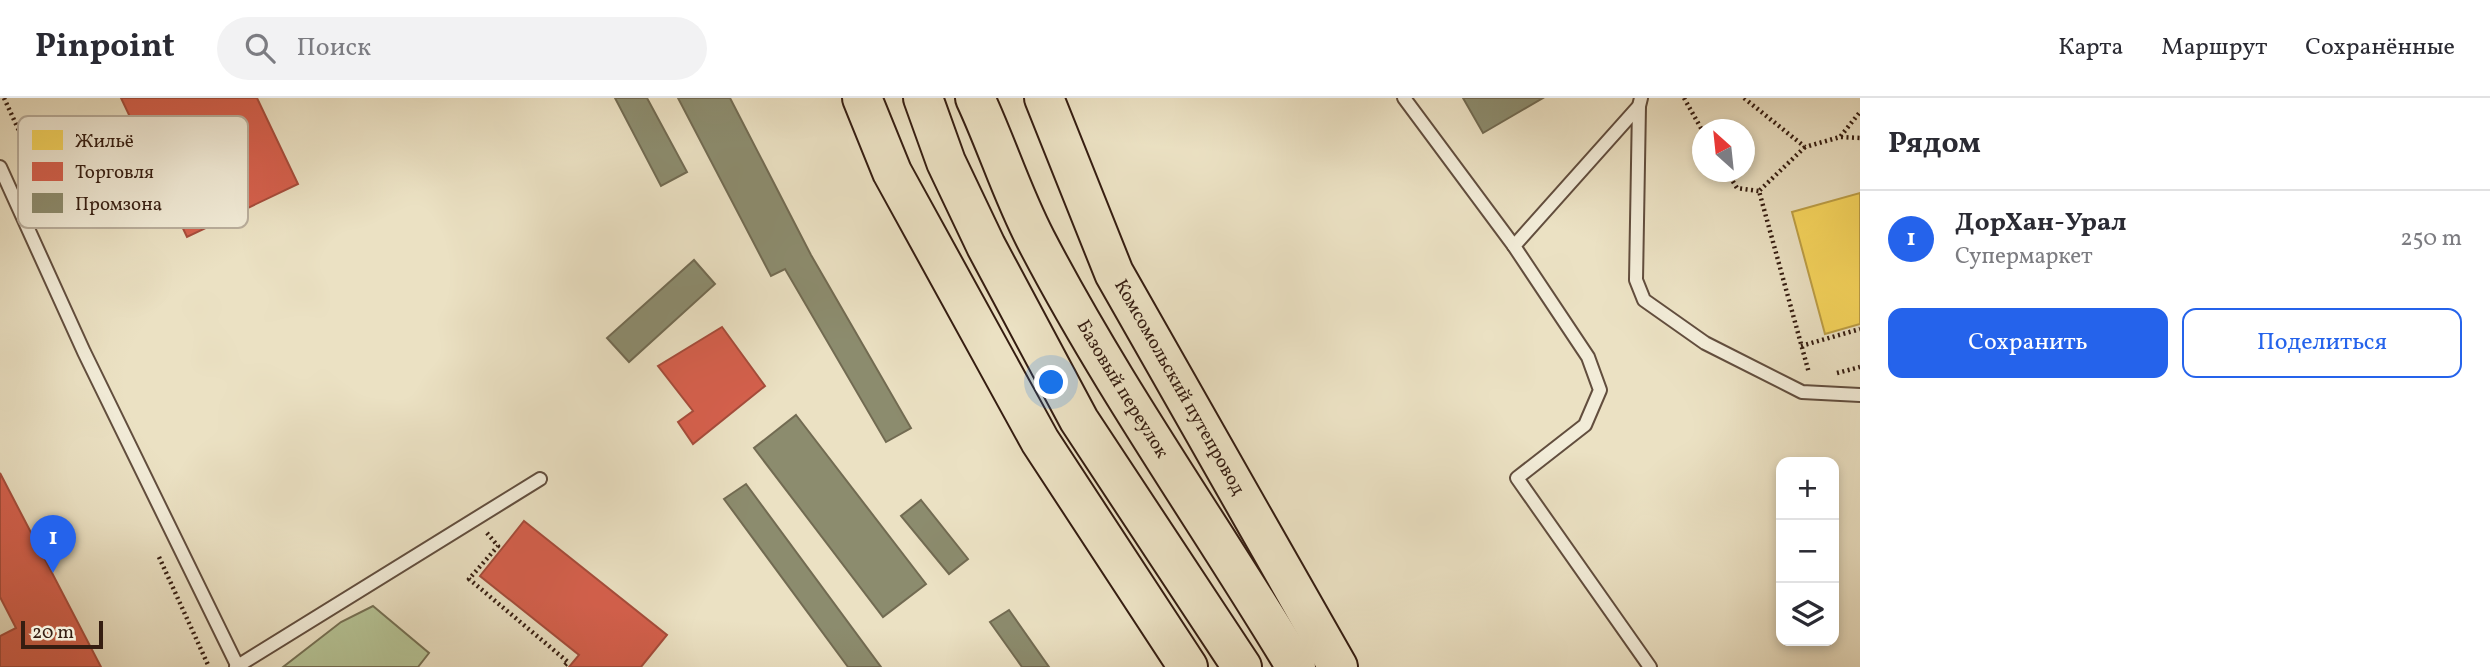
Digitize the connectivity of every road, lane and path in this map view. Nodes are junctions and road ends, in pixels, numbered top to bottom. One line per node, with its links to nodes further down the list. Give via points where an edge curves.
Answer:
1 (4, 98): 12 (path)
2 (862, 98): 32 (main road, via 892,172 1040,442)
3 (923, 98): 33 (main road, via 946,162 980,234 1079,420)
4 (975, 98): 34 (main road, Базовый переулок, via 1037,241 1123,392)
5 (1404, 98): 21 (lane)
6 (1684, 98): 11 (path)
7 (1744, 98): 15 (path)
8 (1640, 102): 21 (lane); 27 (lane, via 1636,280 1644,300 1705,343 1802,392)
9 (1046, 103): 35 (main road, Комсомольский путепровод, via 1114,272)
10 (1860, 112): 13 (path)
11 (1696, 119)
12 (18, 129)
13 (1840, 137): 14 (path); 15 (path)
14 (1860, 138)
15 (1805, 147): 18 (path)
16 (0, 167): 19 (lane)
17 (1733, 182): 18 (path, via 1737,188)
18 (1759, 191): 23 (path)
19 (18, 207)
20 (28, 228): 30 (lane)
21 (1514, 246): 36 (lane, via 1588,357 1600,390 1585,425 1517,478)
22 (1860, 329): 23 (path)
23 (1801, 346): 26 (path)
24 (1860, 367): 25 (path)
25 (1835, 373)
26 (1810, 379)
27 (1860, 395)
28 (540, 479): 30 (lane)
29 (484, 529): 31 (path, via 498,545 469,579 568,662)
30 (237, 667)
31 (563, 667)
32 (1188, 667)
33 (1242, 667)
34 (1296, 667)
35 (1338, 667)
36 (1650, 667)

